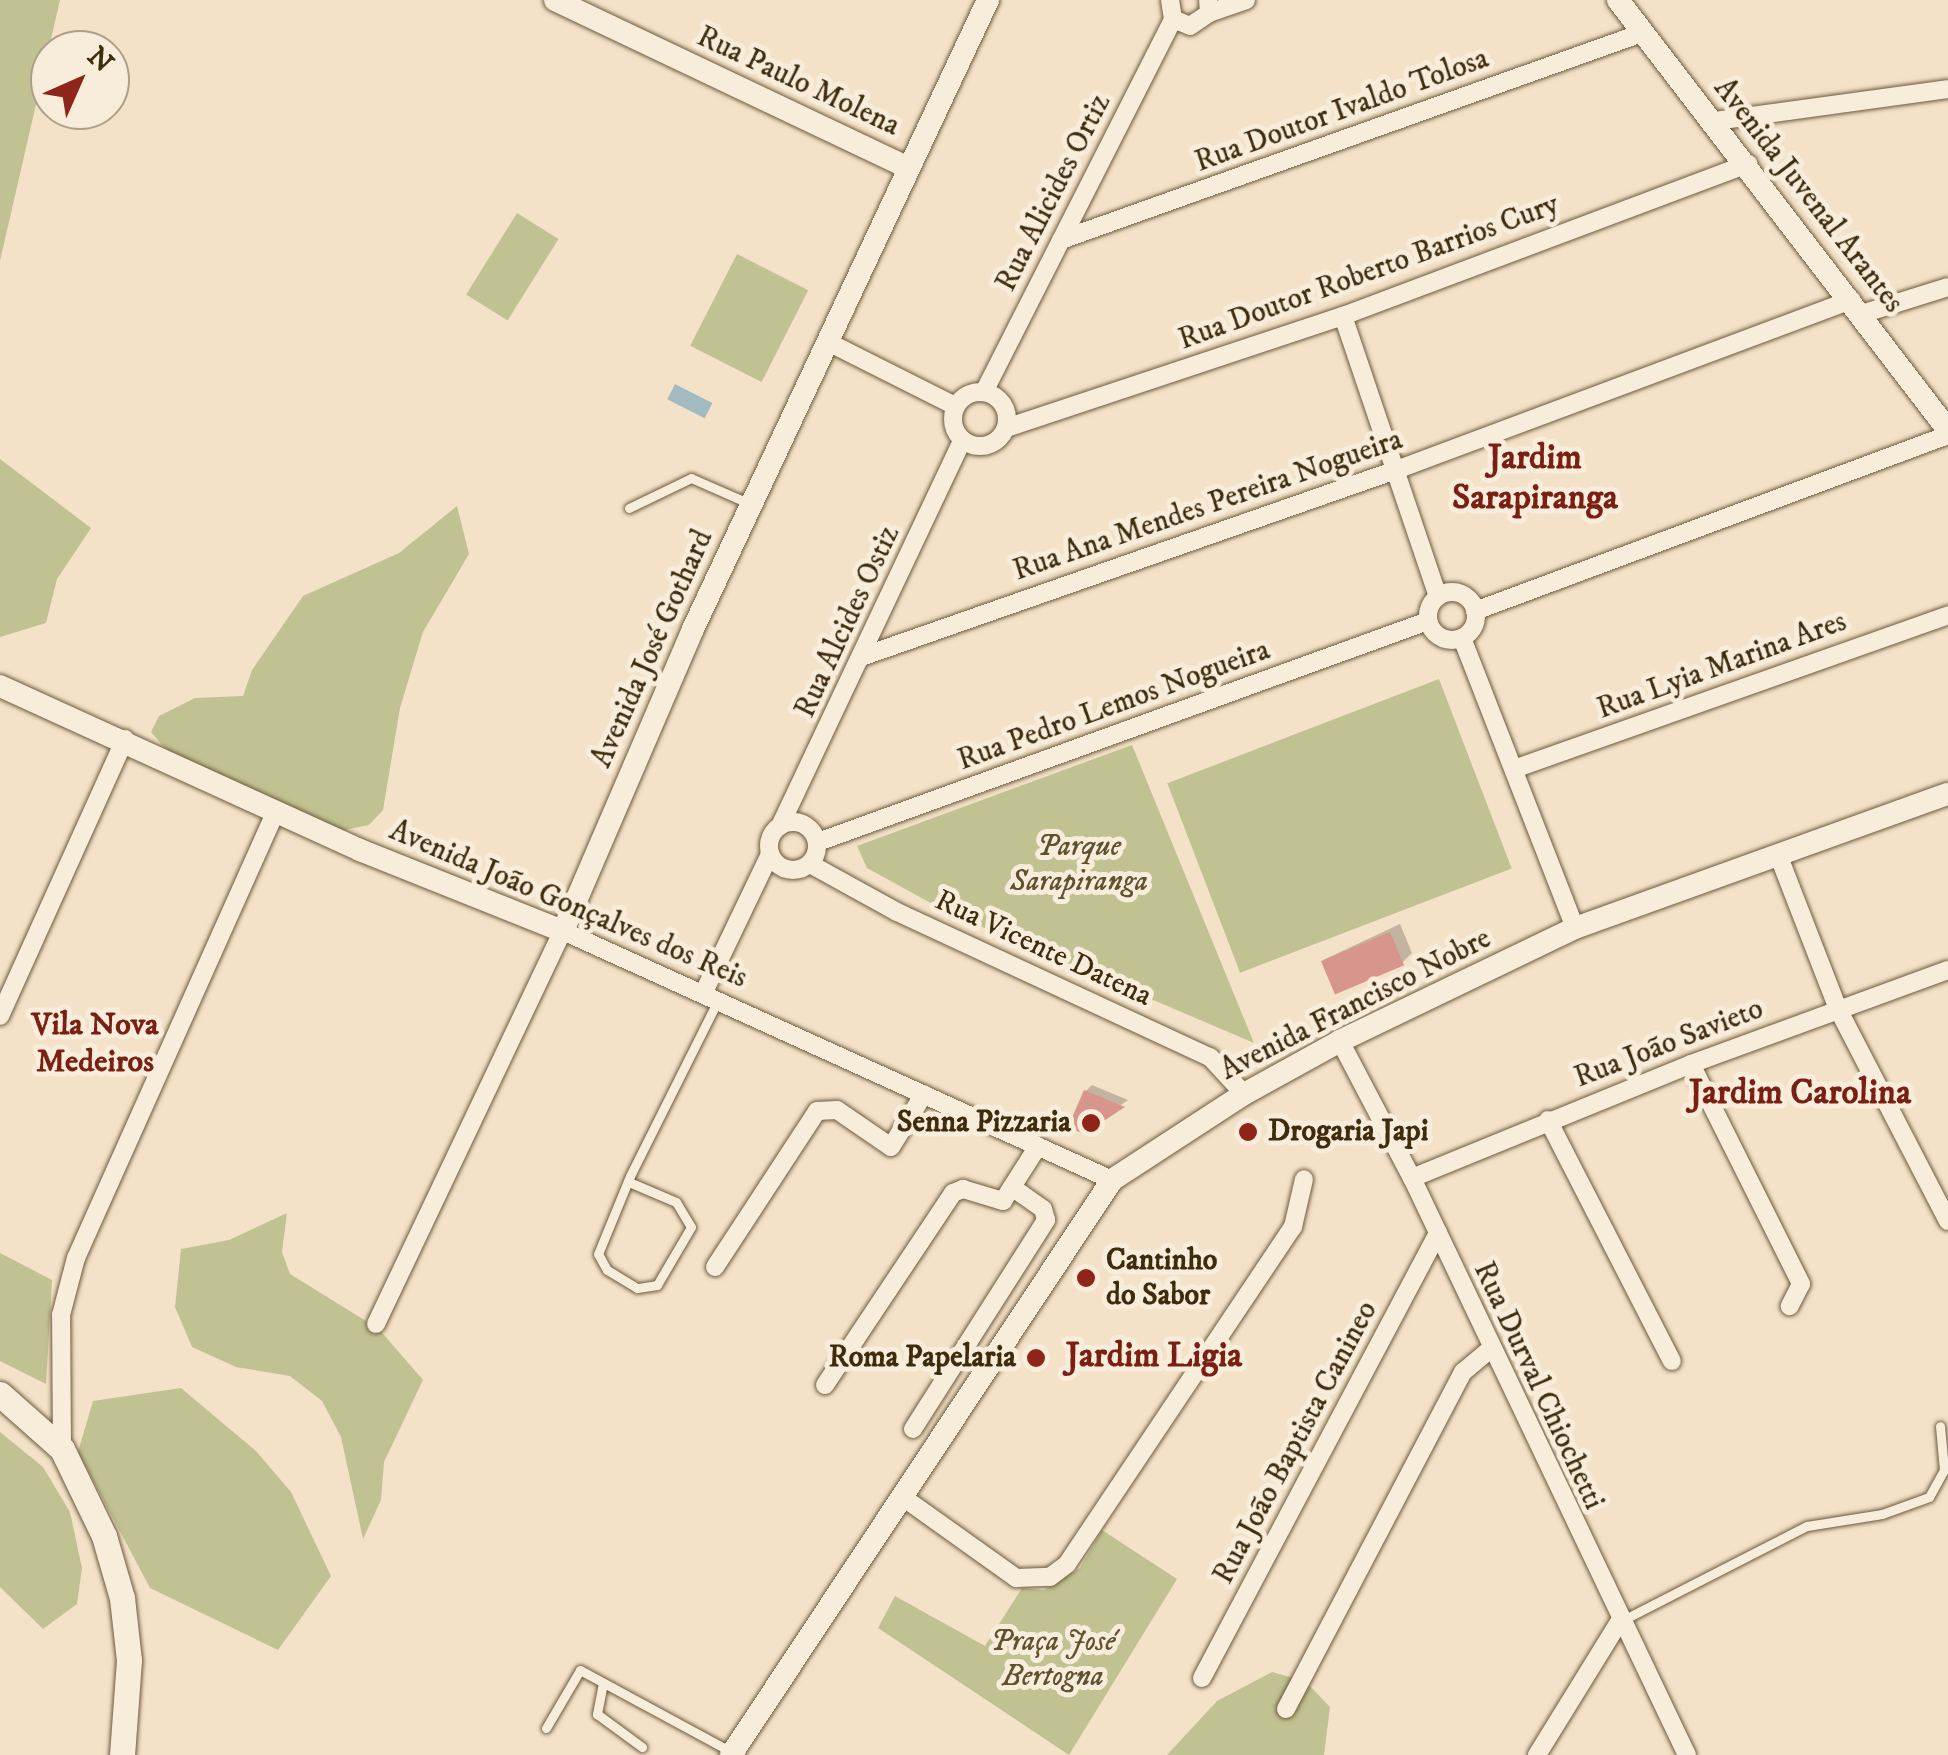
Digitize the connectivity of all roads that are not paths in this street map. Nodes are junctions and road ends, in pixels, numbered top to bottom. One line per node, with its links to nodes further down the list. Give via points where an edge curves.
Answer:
1 (555, 0): 11 (street, Rua Paulo Molena)
2 (988, 0): 11 (street, Avenida José Gothard)
3 (1246, 0): 5 (street)
4 (1618, 0): 7 (street, Avenida Juvenal Arantes)
5 (1208, 6): 6 (street, via 1190,26)
6 (1172, 10): 12 (street, Rua Alicides Ortiz)
7 (1642, 33): 9 (street, Avenida Juvenal Arantes); 12 (street, Rua Doutor Ivaldo Tolosa)
8 (1948, 89): 9 (street)
9 (1716, 121): 10 (street, Avenida Juvenal Arantes)
10 (1748, 164): 14 (street, Avenida Juvenal Arantes); 15 (street, Rua Doutor Roberto Barrios Cury)
11 (906, 167): 16 (street, Avenida José Gothard)
12 (1061, 240): 17 (street, Rua Alicides Ortiz)
13 (1948, 286): 14 (street, Rua Ana Mendes Pereira Nogueira)
14 (1856, 307): 20 (street, Avenida Juvenal Arantes); 22 (street, Rua Ana Mendes Pereira Nogueira)
15 (1343, 316): 19 (street, Rua Doutor Roberto Barrios Cury); 22 (street)
16 (826, 341): 18 (street); 23 (street, Avenida José Gothard)
17 (984, 392): 18 (street, via 967,394); 19 (street, via 1000,401)
18 (955, 406): 21 (street, via 953,425)
19 (1006, 428): 21 (street, via 988,446)
20 (1948, 432): 26 (street)
21 (962, 441): 30 (street, Rua Alcides Ostiz)
22 (1399, 469): 25 (street); 30 (street, Rua Ana Mendes Pereira Nogueira)
23 (750, 504): 24 (lane, via 691,478); 42 (street, Avenida José Gothard)
24 (629, 508)
25 (1438, 596): 26 (street, via 1461,594); 28 (street)
26 (1476, 612): 29 (street)
27 (1948, 615): 33 (street, Rua Lyia Marina Ares)
28 (1428, 620): 29 (street, via 1440,637); 37 (street, Rua Pedro Lemos Nogueira)
29 (1462, 638): 33 (street)
30 (864, 656): 36 (street, Rua Alcides Ostiz)
31 (0, 686): 32 (street, Avenida João Gonçalves dos Reis)
32 (125, 740): 35 (street, Avenida João Gonçalves dos Reis); 46 (street)
33 (1514, 770): 41 (street)
34 (1948, 794): 39 (street, Avenida Francisco Nobre)
35 (276, 811): 42 (street, Avenida João Gonçalves dos Reis); 69 (street, via 76,1258 61,1315)
36 (780, 826): 37 (street, via 803,824); 38 (street, via 770,838)
37 (818, 842): 40 (street)
38 (770, 854): 40 (street, via 788,870); 44 (street)
39 (1779, 857): 41 (street, Avenida Francisco Nobre); 45 (street)
40 (810, 864): 50 (street, Rua Vicente Datena, via 897,912 1210,1057)
41 (1574, 928): 47 (street, Avenida Francisco Nobre)
42 (563, 931): 44 (street, Avenida João Gonçalves dos Reis); 62 (street, Avenida José Gothard)
43 (1948, 970): 45 (street, Rua João Savieto)
44 (710, 997): 49 (street, Avenida João Gonçalves dos Reis); 56 (lane)
45 (1838, 1009): 48 (street, Rua João Savieto); 58 (street)
46 (0, 1016)
47 (1340, 1041): 50 (street, Avenida Francisco Nobre); 53 (street, Rua Durval Chiochetti)
48 (1691, 1064): 51 (street, Rua João Savieto); 61 (street, via 1801,1284)
49 (924, 1094): 52 (street, Avenida João Gonçalves dos Reis); 60 (street, via 890,1147 837,1110 817,1111)
50 (1244, 1094): 55 (street, Avenida Francisco Nobre)
51 (1548, 1120): 53 (street, Rua João Savieto); 64 (street)
52 (1038, 1146): 55 (street, Avenida João Gonçalves dos Reis); 57 (street)
53 (1412, 1178): 59 (street, Rua Durval Chiochetti)
54 (1304, 1179): 70 (street, via 1293,1227 1067,1564 1050,1576 1016,1578)
55 (1112, 1180): 70 (street, Avenida Francisco Nobre)
56 (629, 1182): 56 (lane, via 598,1254 607,1270 638,1288 657,1285 690,1227 676,1202)
57 (1012, 1187): 65 (street, via 994,1202 963,1189 954,1193); 68 (street, via 1043,1210 1046,1220)
58 (1948, 1221)
59 (1438, 1233): 63 (street, Rua Durval Chiochetti); 72 (street, Rua João Baptista Canineo)
60 (715, 1267)
61 (1790, 1306)
62 (376, 1324)
63 (1489, 1350): 71 (street, Rua Durval Chiochetti); 74 (street, via 1464,1372)
64 (1672, 1361)
65 (825, 1385)
66 (0, 1394): 69 (main road)
67 (1940, 1426): 71 (lane, via 1944,1470 1929,1497 1882,1514 1806,1526)
68 (913, 1429)
69 (62, 1449): 78 (main road, via 86,1491 122,1598 128,1660)
70 (904, 1498): 77 (street, Avenida Francisco Nobre)
71 (1619, 1622): 79 (street); 80 (street, Rua Durval Chiochetti)
72 (1202, 1678)
73 (603, 1683): 75 (lane, via 574,1672); 76 (lane, via 597,1714); 77 (lane)
74 (1286, 1709)
75 (546, 1728)
76 (642, 1747)
77 (732, 1754)
78 (122, 1755)
79 (1538, 1755)
80 (1687, 1755)

